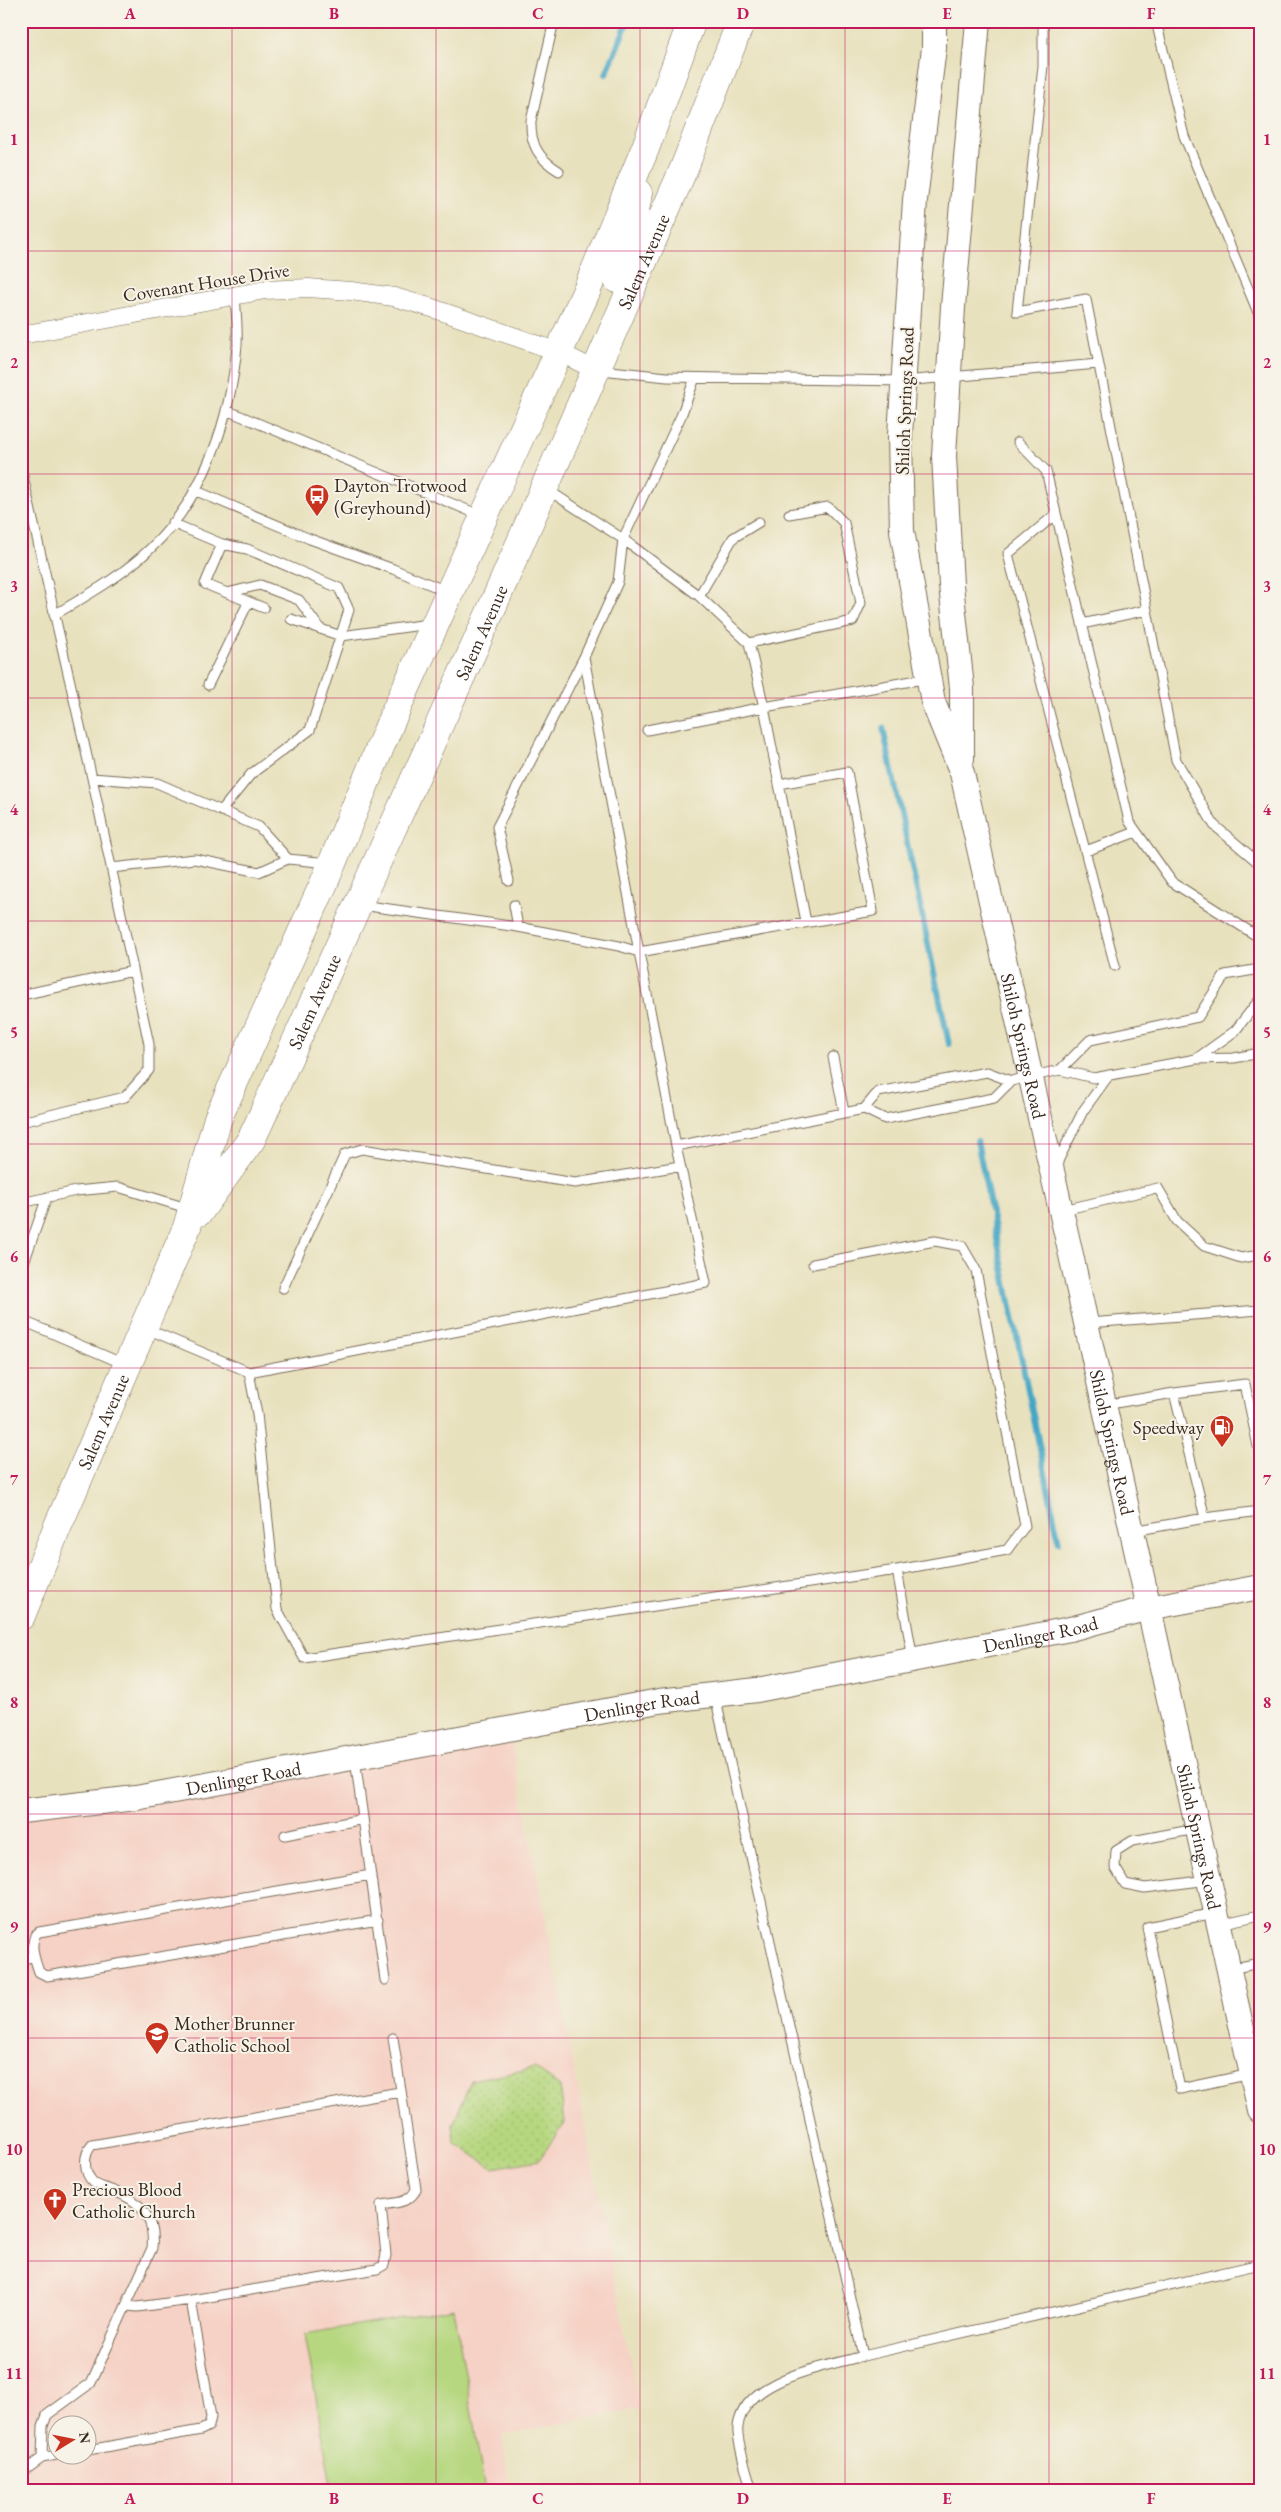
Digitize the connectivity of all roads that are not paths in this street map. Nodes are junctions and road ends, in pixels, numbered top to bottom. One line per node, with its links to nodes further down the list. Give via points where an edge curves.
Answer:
1 (554, 21): 9 (lane, via 531,121 531,136 538,154)
2 (692, 21): 8 (main road, Salem Avenue)
3 (741, 21): 15 (main road, Salem Avenue, via 684,168)
4 (934, 21): 18 (main road, Shiloh Springs Road, via 934,48 915,200)
5 (978, 21): 17 (main road, Shiloh Springs Road)
6 (1043, 21): 14 (lane, via 1043,66 1017,312 1086,298)
7 (1156, 21): 11 (lane, via 1184,136)
8 (644, 149): 13 (main road, Salem Avenue); 15 (main road, via 628,255 605,306)
9 (559, 171)
10 (235, 295): 12 (street, Covenant House Drive); 13 (street, Covenant House Drive, via 308,288 394,297); 19 (lane, via 237,343)
11 (1260, 316)
12 (21, 335)
13 (559, 352): 15 (street, Covenant House Drive); 26 (main road, Salem Avenue)
14 (1098, 364): 17 (lane); 36 (lane)
15 (595, 370): 16 (lane); 22 (main road, Salem Avenue)
16 (695, 378): 18 (lane); 29 (lane, via 681,416)
17 (949, 379): 18 (lane); 49 (main road, Shiloh Springs Road, via 944,456 951,586 962,688)
18 (904, 381): 45 (main road, Shiloh Springs Road, via 900,435 902,531)
19 (226, 410): 23 (lane, via 215,447); 26 (lane)
20 (1018, 442): 25 (lane, via 1046,471)
21 (21, 468): 37 (lane)
22 (545, 488): 29 (lane); 60 (main road, Salem Avenue)
23 (194, 490): 28 (lane); 32 (lane)
24 (789, 514): 43 (lane, via 828,507 844,523 861,603 853,621)
25 (1056, 514): 40 (lane); 54 (lane, via 1008,554)
26 (485, 518): 32 (main road, Salem Avenue)
27 (759, 522): 33 (lane, via 733,538)
28 (172, 523): 30 (lane); 37 (lane, via 152,548 109,583)
29 (622, 539): 33 (lane); 44 (lane, via 618,582)
30 (222, 544): 31 (lane, via 205,584); 42 (lane, via 247,549 339,588 349,610)
31 (227, 593): 34 (lane); 41 (lane, via 260,585 299,600)
32 (451, 593): 39 (main road, Salem Avenue)
33 (699, 596): 43 (lane)
34 (248, 603): 35 (lane); 46 (lane)
35 (264, 608)
36 (1147, 610): 40 (lane); 57 (lane, via 1176,760 1214,825)
37 (54, 615): 50 (lane)
38 (292, 619): 41 (lane)
39 (437, 624): 42 (lane); 56 (main road, Salem Avenue, via 391,721)
40 (1082, 624): 53 (lane, via 1129,821)
41 (320, 629): 42 (lane)
42 (341, 636): 52 (lane, via 310,730 251,774)
43 (749, 643): 47 (lane)
44 (584, 657): 59 (lane, via 497,827); 65 (lane)
45 (929, 678): 47 (lane); 49 (main road, Shiloh Springs Road, via 934,702)
46 (208, 685)
47 (764, 707): 48 (lane); 51 (lane)
48 (647, 730)
49 (962, 773): 76 (main road, Shiloh Springs Road)
50 (92, 778): 52 (lane, via 157,783); 58 (lane)
51 (780, 784): 62 (lane); 62 (lane, via 847,772 873,911)
52 (220, 811): 55 (lane, via 259,827)
53 (1136, 832): 54 (lane); 64 (lane, via 1172,882)
54 (1086, 851): 66 (lane)
55 (288, 859): 56 (lane); 58 (lane, via 259,872 195,859)
56 (332, 864): 80 (main road, via 320,916 267,1039); 87 (main road, Salem Avenue, via 218,1118)
57 (1260, 864)
58 (111, 868): 68 (lane)
59 (509, 882)
60 (358, 905): 63 (lane); 80 (main road, Salem Avenue)
61 (514, 905): 63 (lane)
62 (806, 922): 65 (lane)
63 (518, 927): 65 (lane)
64 (1260, 938)
65 (639, 952): 81 (lane)
66 (1115, 966)
67 (1260, 969): 74 (lane, via 1225,975 1198,1017 1090,1040)
68 (133, 971): 69 (lane); 79 (lane, via 149,1044 149,1070 125,1098)
69 (21, 995)
70 (1260, 999): 73 (lane, via 1235,1031)
71 (1260, 1052): 73 (lane, via 1234,1058)
72 (833, 1057): 78 (lane)
73 (1196, 1059): 75 (lane)
74 (1060, 1070): 75 (lane, via 1094,1078); 76 (lane)
75 (1109, 1075): 83 (lane, via 1084,1111)
76 (1021, 1079): 77 (lane, via 987,1072 878,1092); 77 (lane, via 994,1098 885,1120); 83 (main road, Shiloh Springs Road)
77 (864, 1109): 78 (lane)
78 (844, 1112): 81 (lane)
79 (21, 1122)
80 (259, 1123): 87 (main road, Salem Avenue, via 251,1140)
81 (676, 1146): 82 (lane)
82 (680, 1166): 91 (lane, via 575,1183 362,1149 345,1154); 97 (lane, via 706,1283)
83 (1051, 1174): 86 (main road, Shiloh Springs Road)
84 (48, 1197): 85 (lane); 87 (lane, via 76,1190 118,1187); 90 (lane)
85 (21, 1203)
86 (1060, 1211): 88 (lane, via 1158,1188 1176,1221 1204,1246 1241,1258); 94 (main road, Shiloh Springs Road)
87 (190, 1218): 95 (main road, Salem Avenue)
88 (1260, 1255)
89 (813, 1264): 104 (lane, via 935,1241 962,1246 976,1270 1025,1526 1007,1550)
90 (21, 1271)
91 (283, 1288)
92 (1260, 1310): 94 (lane)
93 (21, 1320): 96 (lane)
94 (1085, 1323): 99 (main road, Shiloh Springs Road)
95 (144, 1328): 96 (main road, Salem Avenue); 97 (lane)
96 (127, 1366): 106 (main road, Salem Avenue)
97 (249, 1372): 104 (lane, via 257,1414 277,1609 304,1658)
98 (1174, 1393): 99 (lane); 100 (lane, via 1246,1384); 102 (lane)
99 (1104, 1405): 103 (main road, Shiloh Springs Road)
100 (1260, 1456)
101 (1260, 1512): 102 (lane)
102 (1204, 1518): 103 (lane)
103 (1132, 1532): 107 (main road, Shiloh Springs Road)
104 (897, 1570): 108 (lane)
105 (1260, 1587): 107 (main road, Denlinger Road)
106 (24, 1602)
107 (1149, 1608): 108 (main road, Denlinger Road, via 1070,1629); 113 (main road, Shiloh Springs Road)
108 (913, 1659): 109 (main road, Denlinger Road, via 757,1690)
109 (715, 1694): 110 (main road, Denlinger Road, via 659,1701); 132 (lane)
110 (354, 1756): 111 (main road, Denlinger Road, via 136,1798); 112 (lane)
111 (21, 1811)
112 (363, 1819): 114 (lane); 115 (lane)
113 (1198, 1828): 116 (main road, Shiloh Springs Road); 116 (lane, via 1132,1841 1116,1851 1115,1867 1125,1884 1145,1888)
114 (285, 1835)
115 (371, 1875): 119 (lane); 120 (lane, via 39,1932 33,1940)
116 (1210, 1880): 118 (main road, Shiloh Springs Road)
117 (1260, 1915): 118 (lane)
118 (1218, 1918): 123 (main road, Shiloh Springs Road); 126 (lane, via 1147,1927 1180,2088)
119 (378, 1920): 120 (lane, via 47,1976 38,1972); 124 (lane)
120 (34, 1956): 121 (lane)
121 (21, 1960)
122 (1260, 1963): 123 (lane)
123 (1229, 1969): 126 (main road, Shiloh Springs Road)
124 (385, 1980)
125 (393, 2038): 127 (lane)
126 (1252, 2074): 128 (main road, Shiloh Springs Road)
127 (400, 2092): 130 (lane, via 416,2189 414,2196 406,2200 381,2205 384,2265 377,2269); 131 (lane, via 92,2145 87,2150 88,2176 95,2184 127,2196 140,2205 152,2226 152,2248)
128 (1260, 2110)
129 (1260, 2264): 132 (lane)
130 (191, 2300): 131 (lane); 133 (lane, via 211,2417 209,2426)
131 (128, 2306): 135 (lane, via 91,2383 47,2414 43,2426)
132 (863, 2356): 137 (lane, via 786,2377 745,2404 737,2428)
133 (98, 2448)
134 (48, 2457): 135 (lane)
135 (42, 2458): 136 (lane)
136 (21, 2473)
137 (752, 2491)

